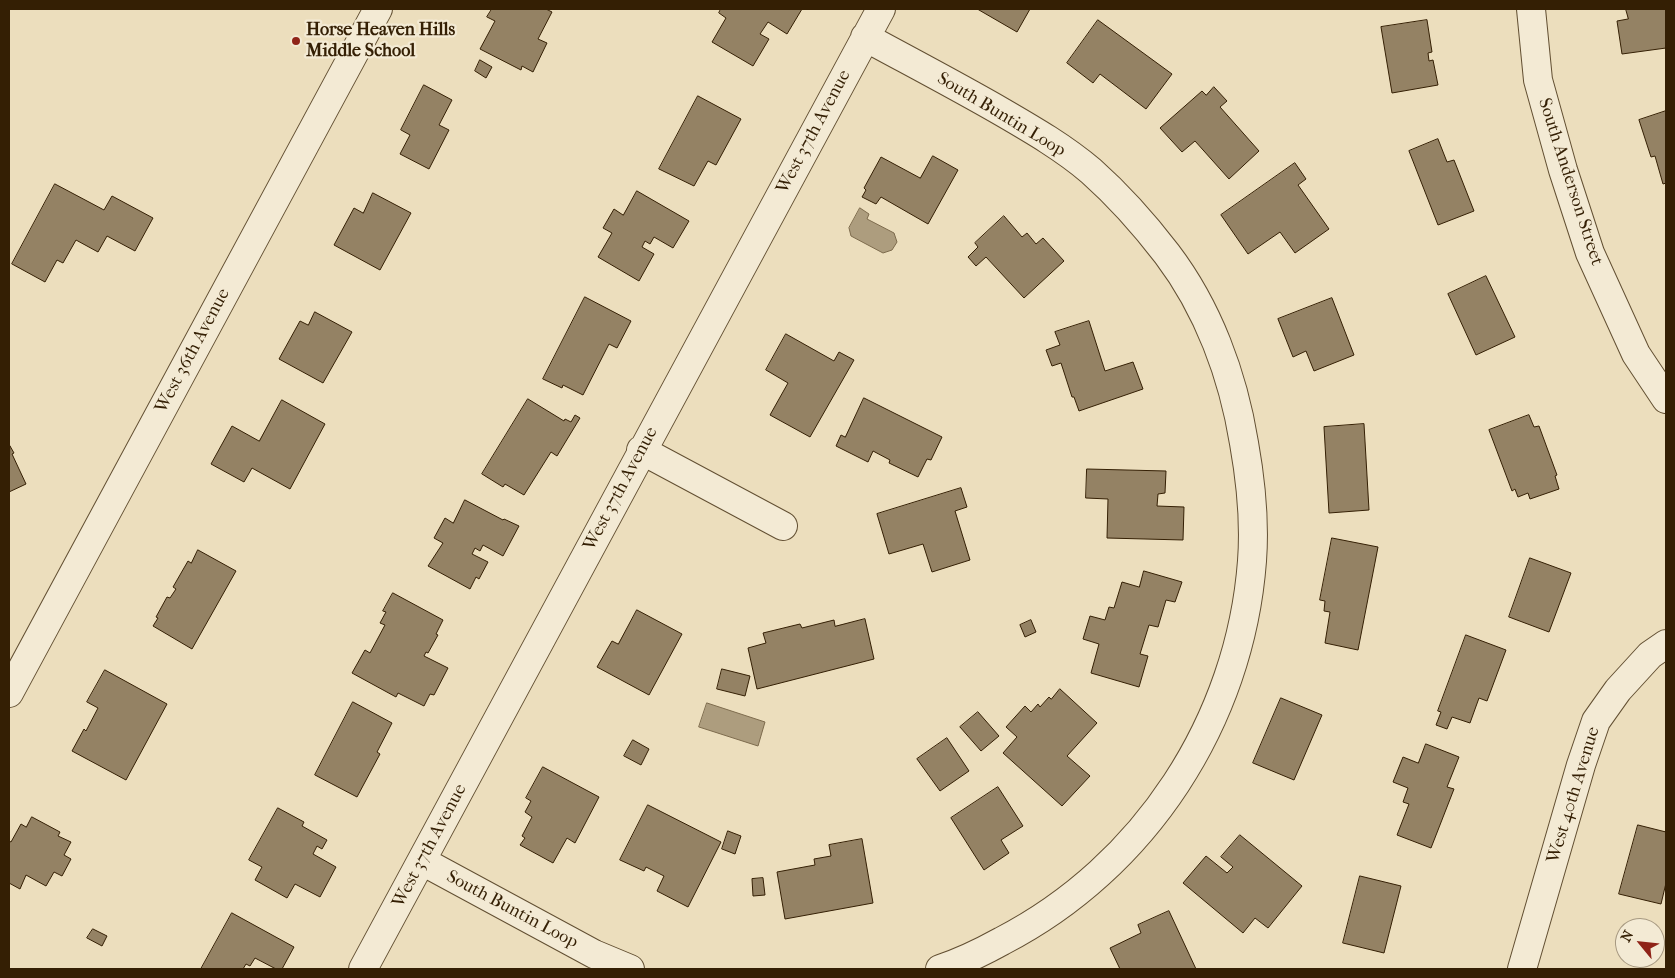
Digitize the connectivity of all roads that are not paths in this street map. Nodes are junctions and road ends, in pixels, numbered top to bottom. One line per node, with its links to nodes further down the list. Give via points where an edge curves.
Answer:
1 (378, 9): 9 (street, West 36th Avenue)
2 (881, 9): 4 (street, West 37th Avenue)
3 (1531, 9): 5 (street, South Anderson Street, via 1538,80 1590,253 1636,354)
4 (865, 37): 6 (street, West 37th Avenue); 13 (street, South Buntin Loop, via 1038,132 1091,171 1142,223 1193,294 1219,350 1241,420 1253,510 1252,561 1244,615 1232,663 1207,729 1171,791 1130,842 1052,912 1022,931)
5 (1666, 399)
6 (641, 450): 7 (street); 10 (street, West 37th Avenue)
7 (783, 526)
8 (1666, 644): 14 (street, West 40th Avenue, via 1650,655 1618,690 1596,721)
9 (9, 692)
10 (422, 861): 11 (street, West 37th Avenue); 12 (street, South Buntin Loop, via 594,954)
11 (363, 969)
12 (630, 969)
13 (940, 969)
14 (1522, 969)

